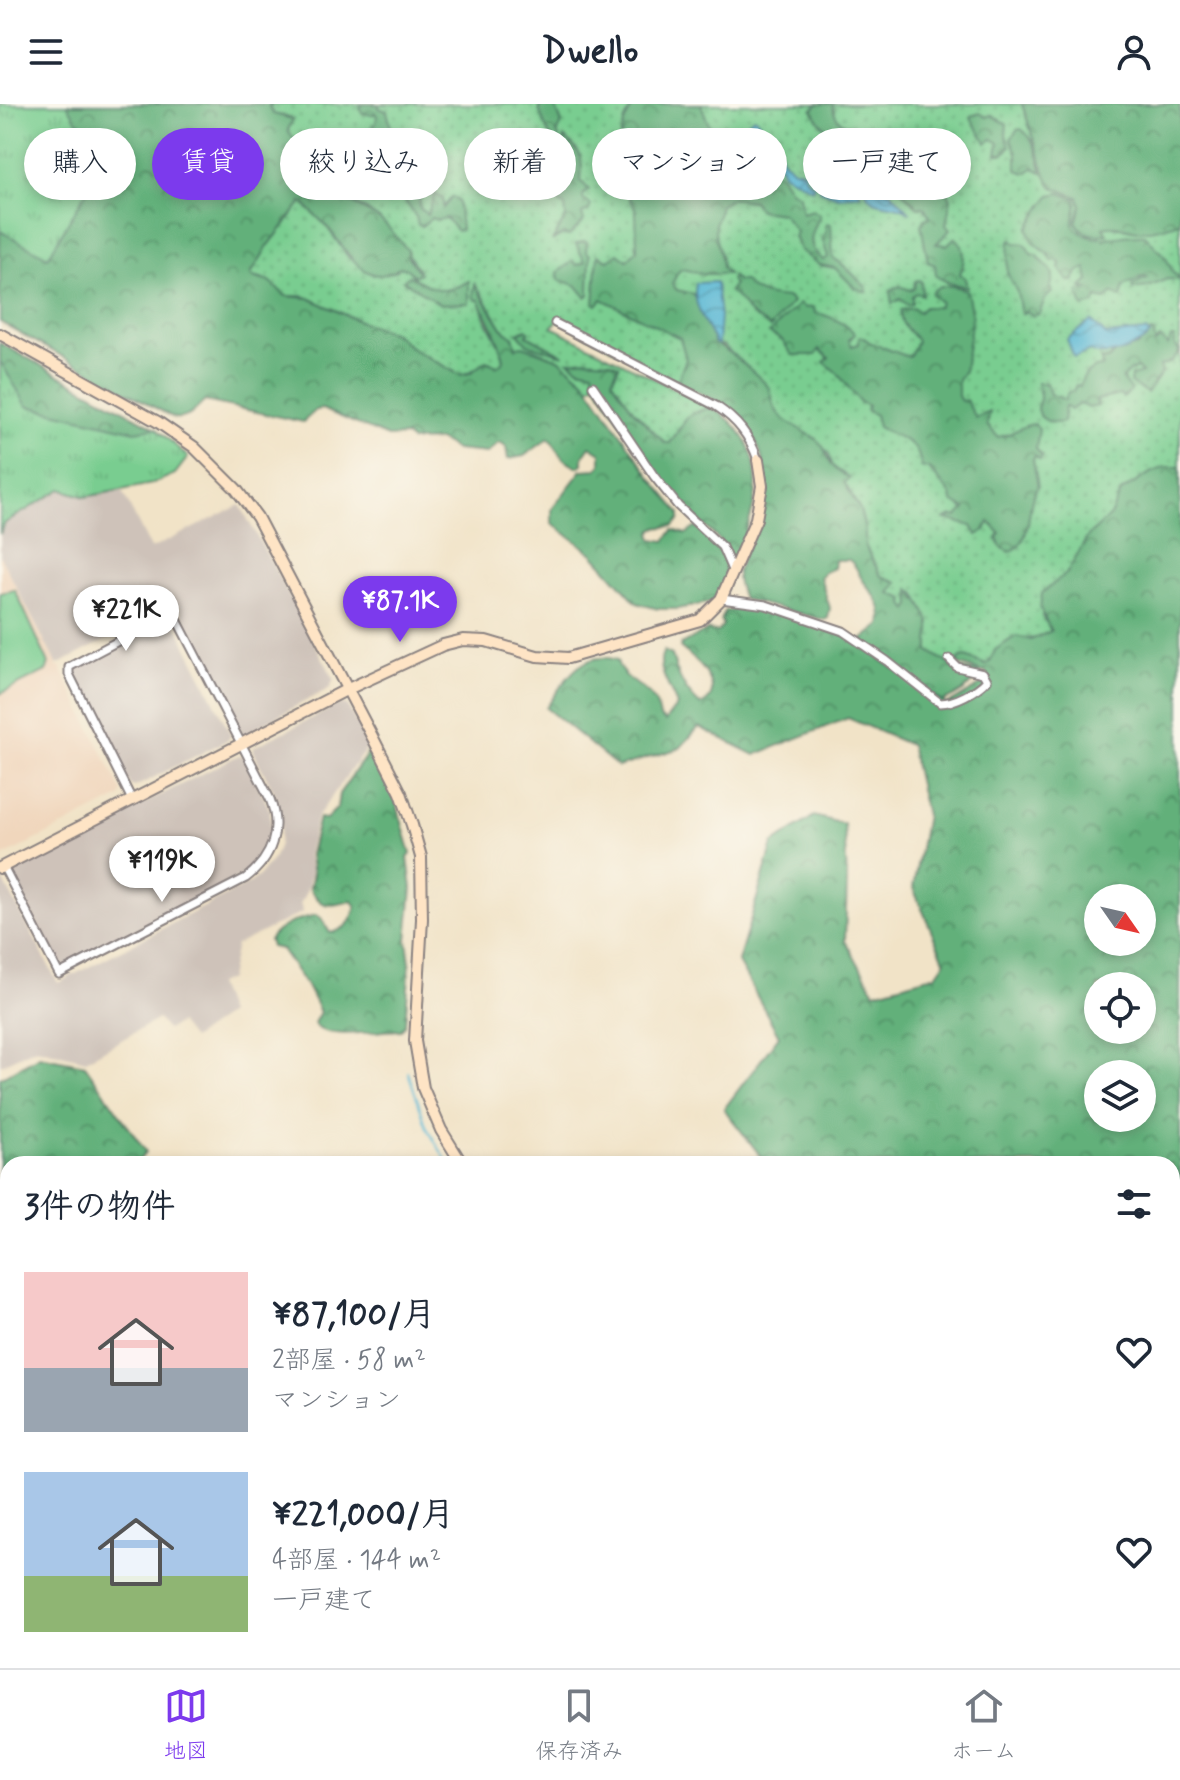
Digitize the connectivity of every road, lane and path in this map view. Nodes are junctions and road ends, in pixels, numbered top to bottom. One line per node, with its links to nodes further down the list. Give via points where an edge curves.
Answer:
1 (555, 323): 4 (street, via 716,406 739,424)
2 (0, 334): 8 (street, via 158,422 227,479 257,517)
3 (593, 386): 5 (street, via 678,506 722,547)
4 (758, 460): 5 (street, via 760,503)
5 (733, 572): 6 (street)
6 (721, 599): 7 (street, via 766,605 843,631 940,703 987,680 983,673 957,667); 8 (street, via 690,624 579,657 549,658 495,642 463,640 428,650)
7 (949, 659)
8 (348, 689): 9 (street); 12 (street, via 401,793 421,857 415,1041 423,1088)
9 (242, 743): 10 (street); 10 (street, via 173,612 69,667); 11 (street, via 273,808 275,830 261,864 246,878 59,974)
10 (132, 800): 11 (street)
11 (1, 867)
12 (455, 1156)

